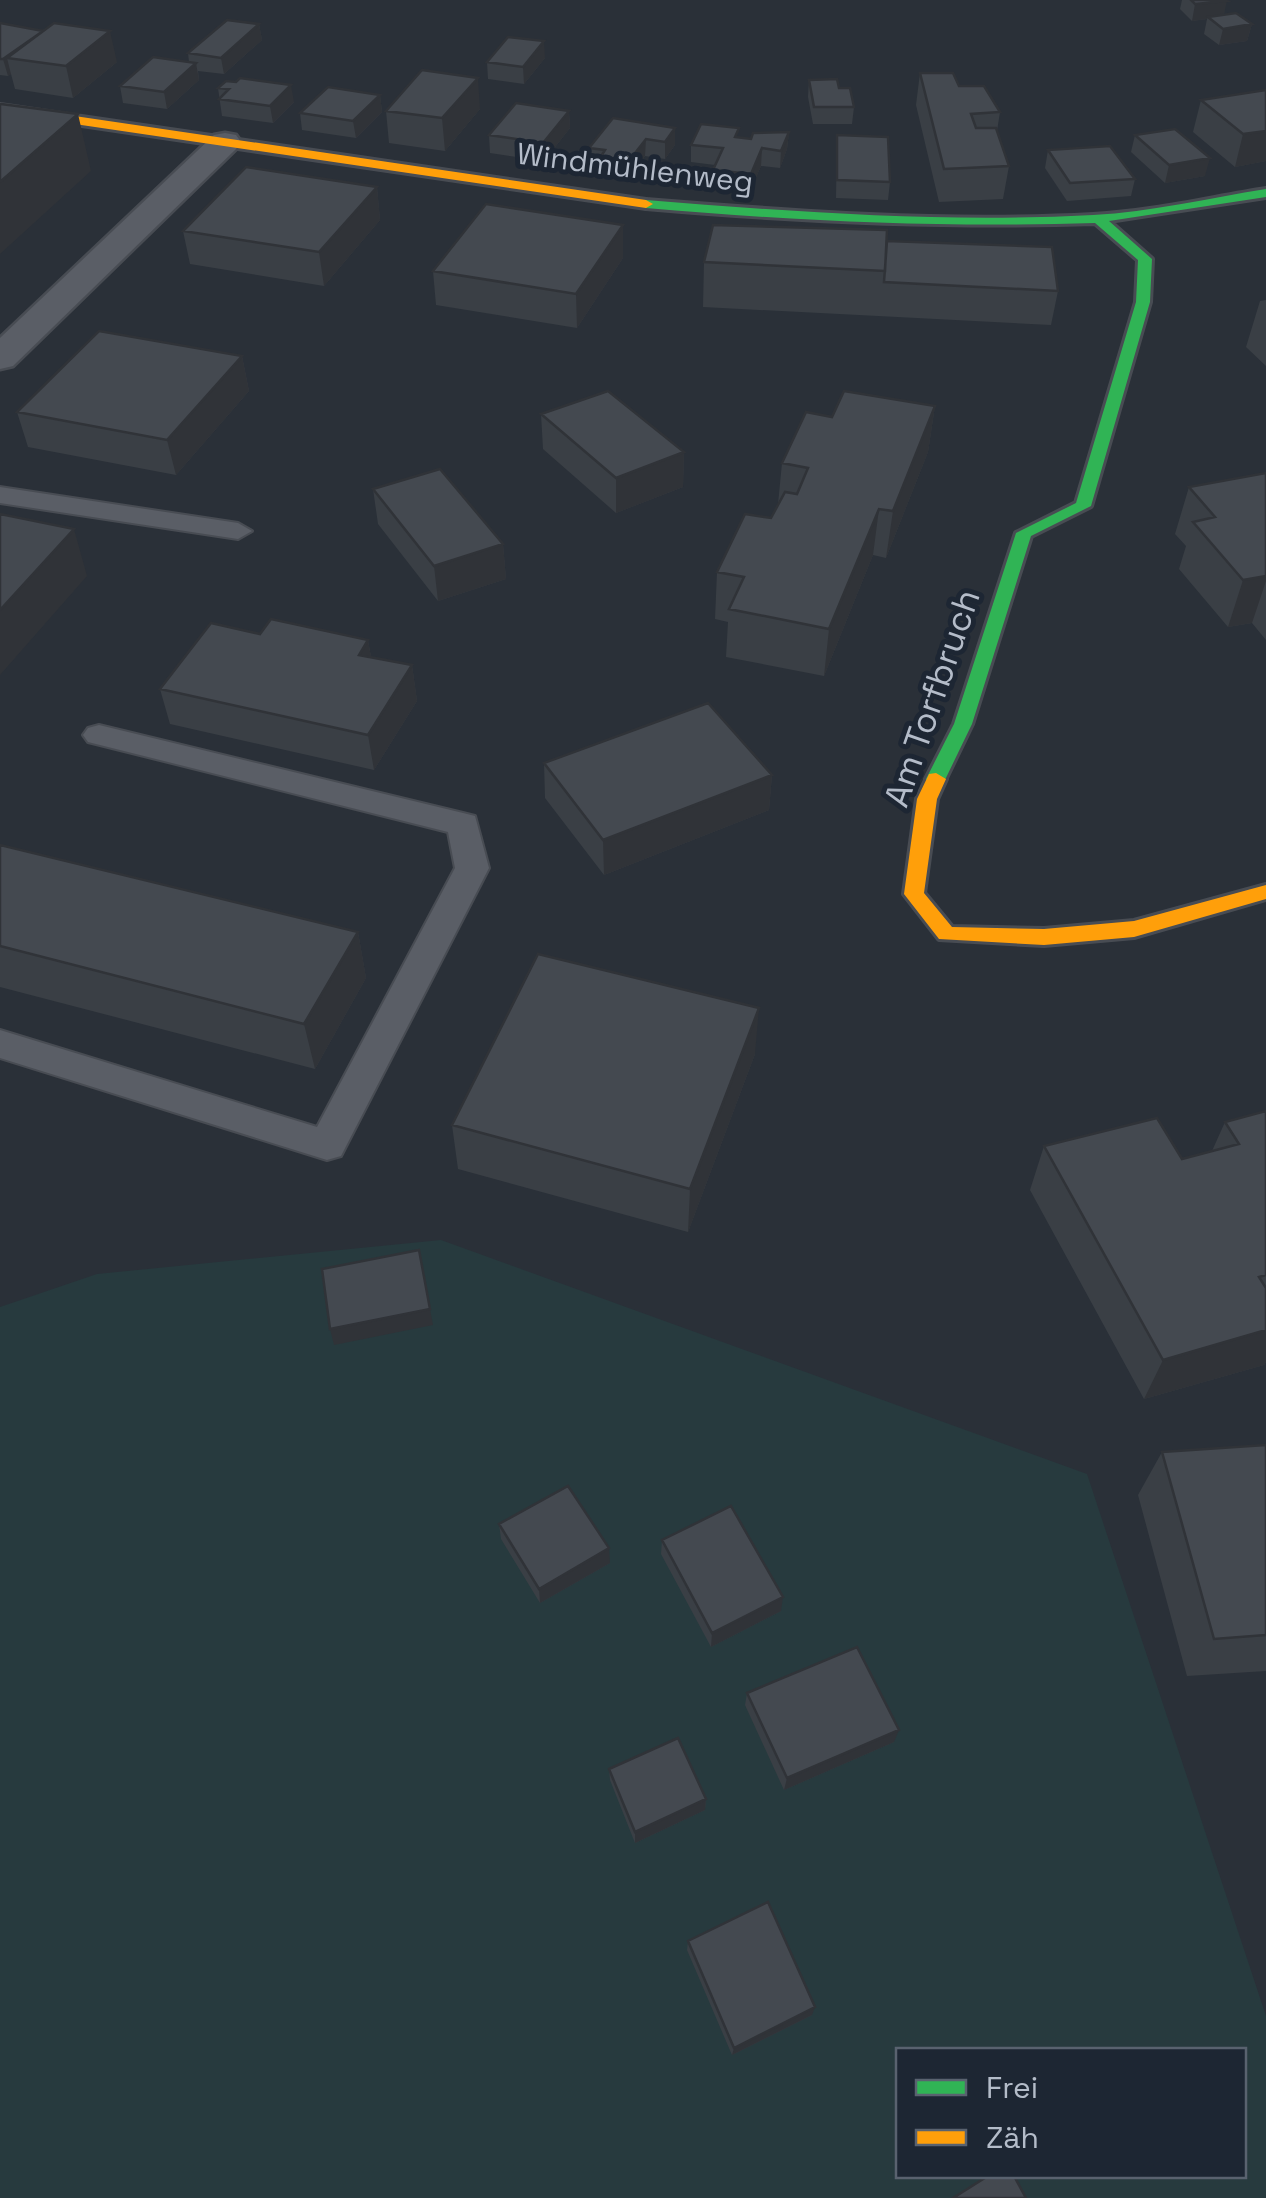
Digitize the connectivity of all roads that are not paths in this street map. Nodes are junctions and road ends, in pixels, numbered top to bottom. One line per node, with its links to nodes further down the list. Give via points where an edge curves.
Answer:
1 (0, 109): 2 (street, Windmühlenweg)
2 (53, 117): 3 (lane); 4 (street, Windmühlenweg)
3 (27, 140)
4 (225, 142): 6 (street, Windmühlenweg, via 668,207 963,222); 7 (street)
5 (1266, 193): 6 (street, Windmühlenweg)
6 (1098, 219): 11 (street, Am Torfbruch, via 1145,259 1143,302 1083,506 1024,533 963,724 927,799 914,894 946,934 1044,937 1134,928)
7 (0, 358)
8 (0, 495): 9 (lane)
9 (238, 531)
10 (99, 735): 12 (lane, via 463,824 472,868 327,1145)
11 (1266, 892)
12 (0, 1044)

